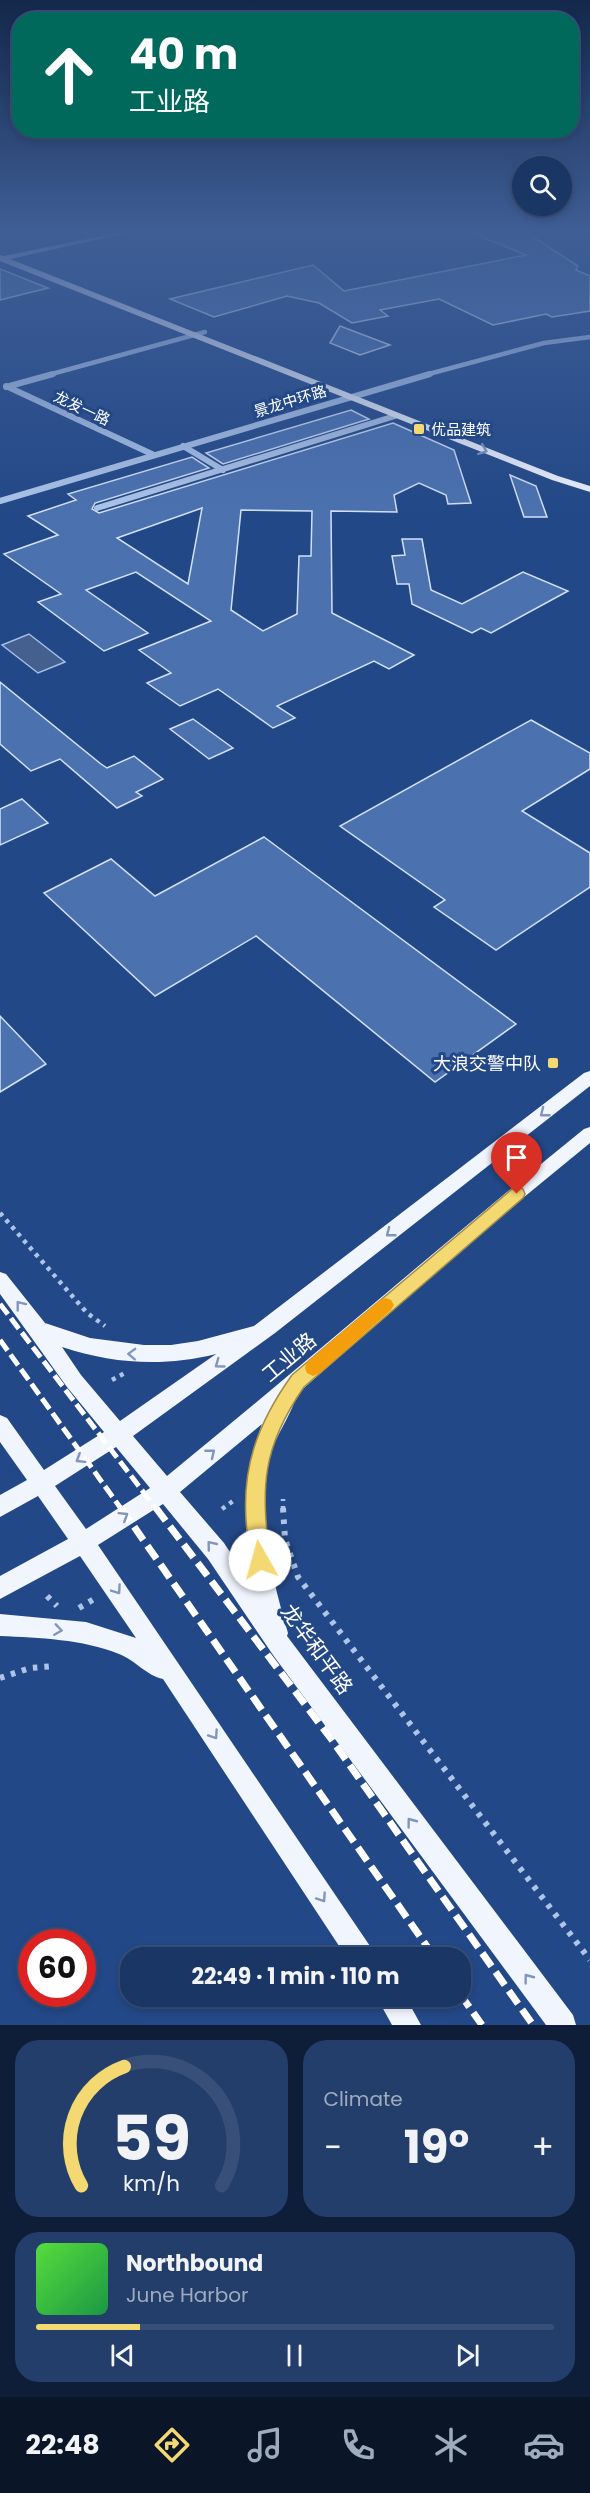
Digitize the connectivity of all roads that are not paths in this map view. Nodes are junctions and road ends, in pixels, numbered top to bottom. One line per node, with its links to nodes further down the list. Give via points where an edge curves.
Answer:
1 (174, 326): 4 (main road)
2 (188, 326): 3 (main road)
3 (205, 332): 4 (street); 7 (main road)
4 (195, 334): 6 (street); 8 (main road)
5 (590, 337): 7 (street, 景龙中环路, via 530,346)
6 (3, 385): 11 (street, 龙发一路)
7 (362, 393): 8 (street, 景龙中环路); 13 (main road)
8 (350, 396): 9 (main road); 10 (street, 景龙中环路)
9 (395, 416): 12 (street); 14 (main road, one-way to 14)
10 (183, 446): 11 (street, 景龙中环路); 12 (street)
11 (154, 455): 15 (street, 景龙中环路)
12 (223, 470): 16 (street)
13 (590, 480)
14 (590, 489)
15 (0, 501)
16 (97, 508)
17 (590, 1077): 20 (main road, 工业路, one-way to 20)
18 (590, 1134): 22 (main road, 工业路, via 462,1238)
19 (0, 1280): 21 (main road, 龙华和平路, one-way to 19)
20 (270, 1326): 21 (main road, one-way to 21, via 200,1350 147,1354 106,1351); 24 (main road, 工业路, one-way to 24)
21 (38, 1329): 24 (main road, 龙华和平路, via 74,1381)
22 (298, 1381): 26 (main road, 工业路, one-way to 22); 31 (main road, via 273,1421 261,1449 257,1474 257,1541)
23 (0, 1425): 25 (main road)
24 (119, 1434): 25 (main road, 工业路, one-way to 25); 26 (main road, 龙华和平路)
25 (42, 1483): 27 (main road, 工业路); 28 (main road)
26 (165, 1491): 28 (main road, 工业路, one-way to 26); 31 (main road, 龙华和平路, one-way to 26, via 216,1551)
27 (0, 1506)
28 (83, 1542): 29 (main road, 工业路); 32 (main road, one-way to 32)
29 (0, 1588)
30 (0, 1625): 32 (main road, one-way to 32, via 85,1634 120,1643 150,1657)
31 (281, 1647): 36 (main road, 龙华和平路, one-way to 31)
32 (182, 1687): 33 (main road, one-way to 33)
33 (356, 1947)
34 (396, 2007): 35 (main road)
35 (408, 2025)
36 (563, 2025)

